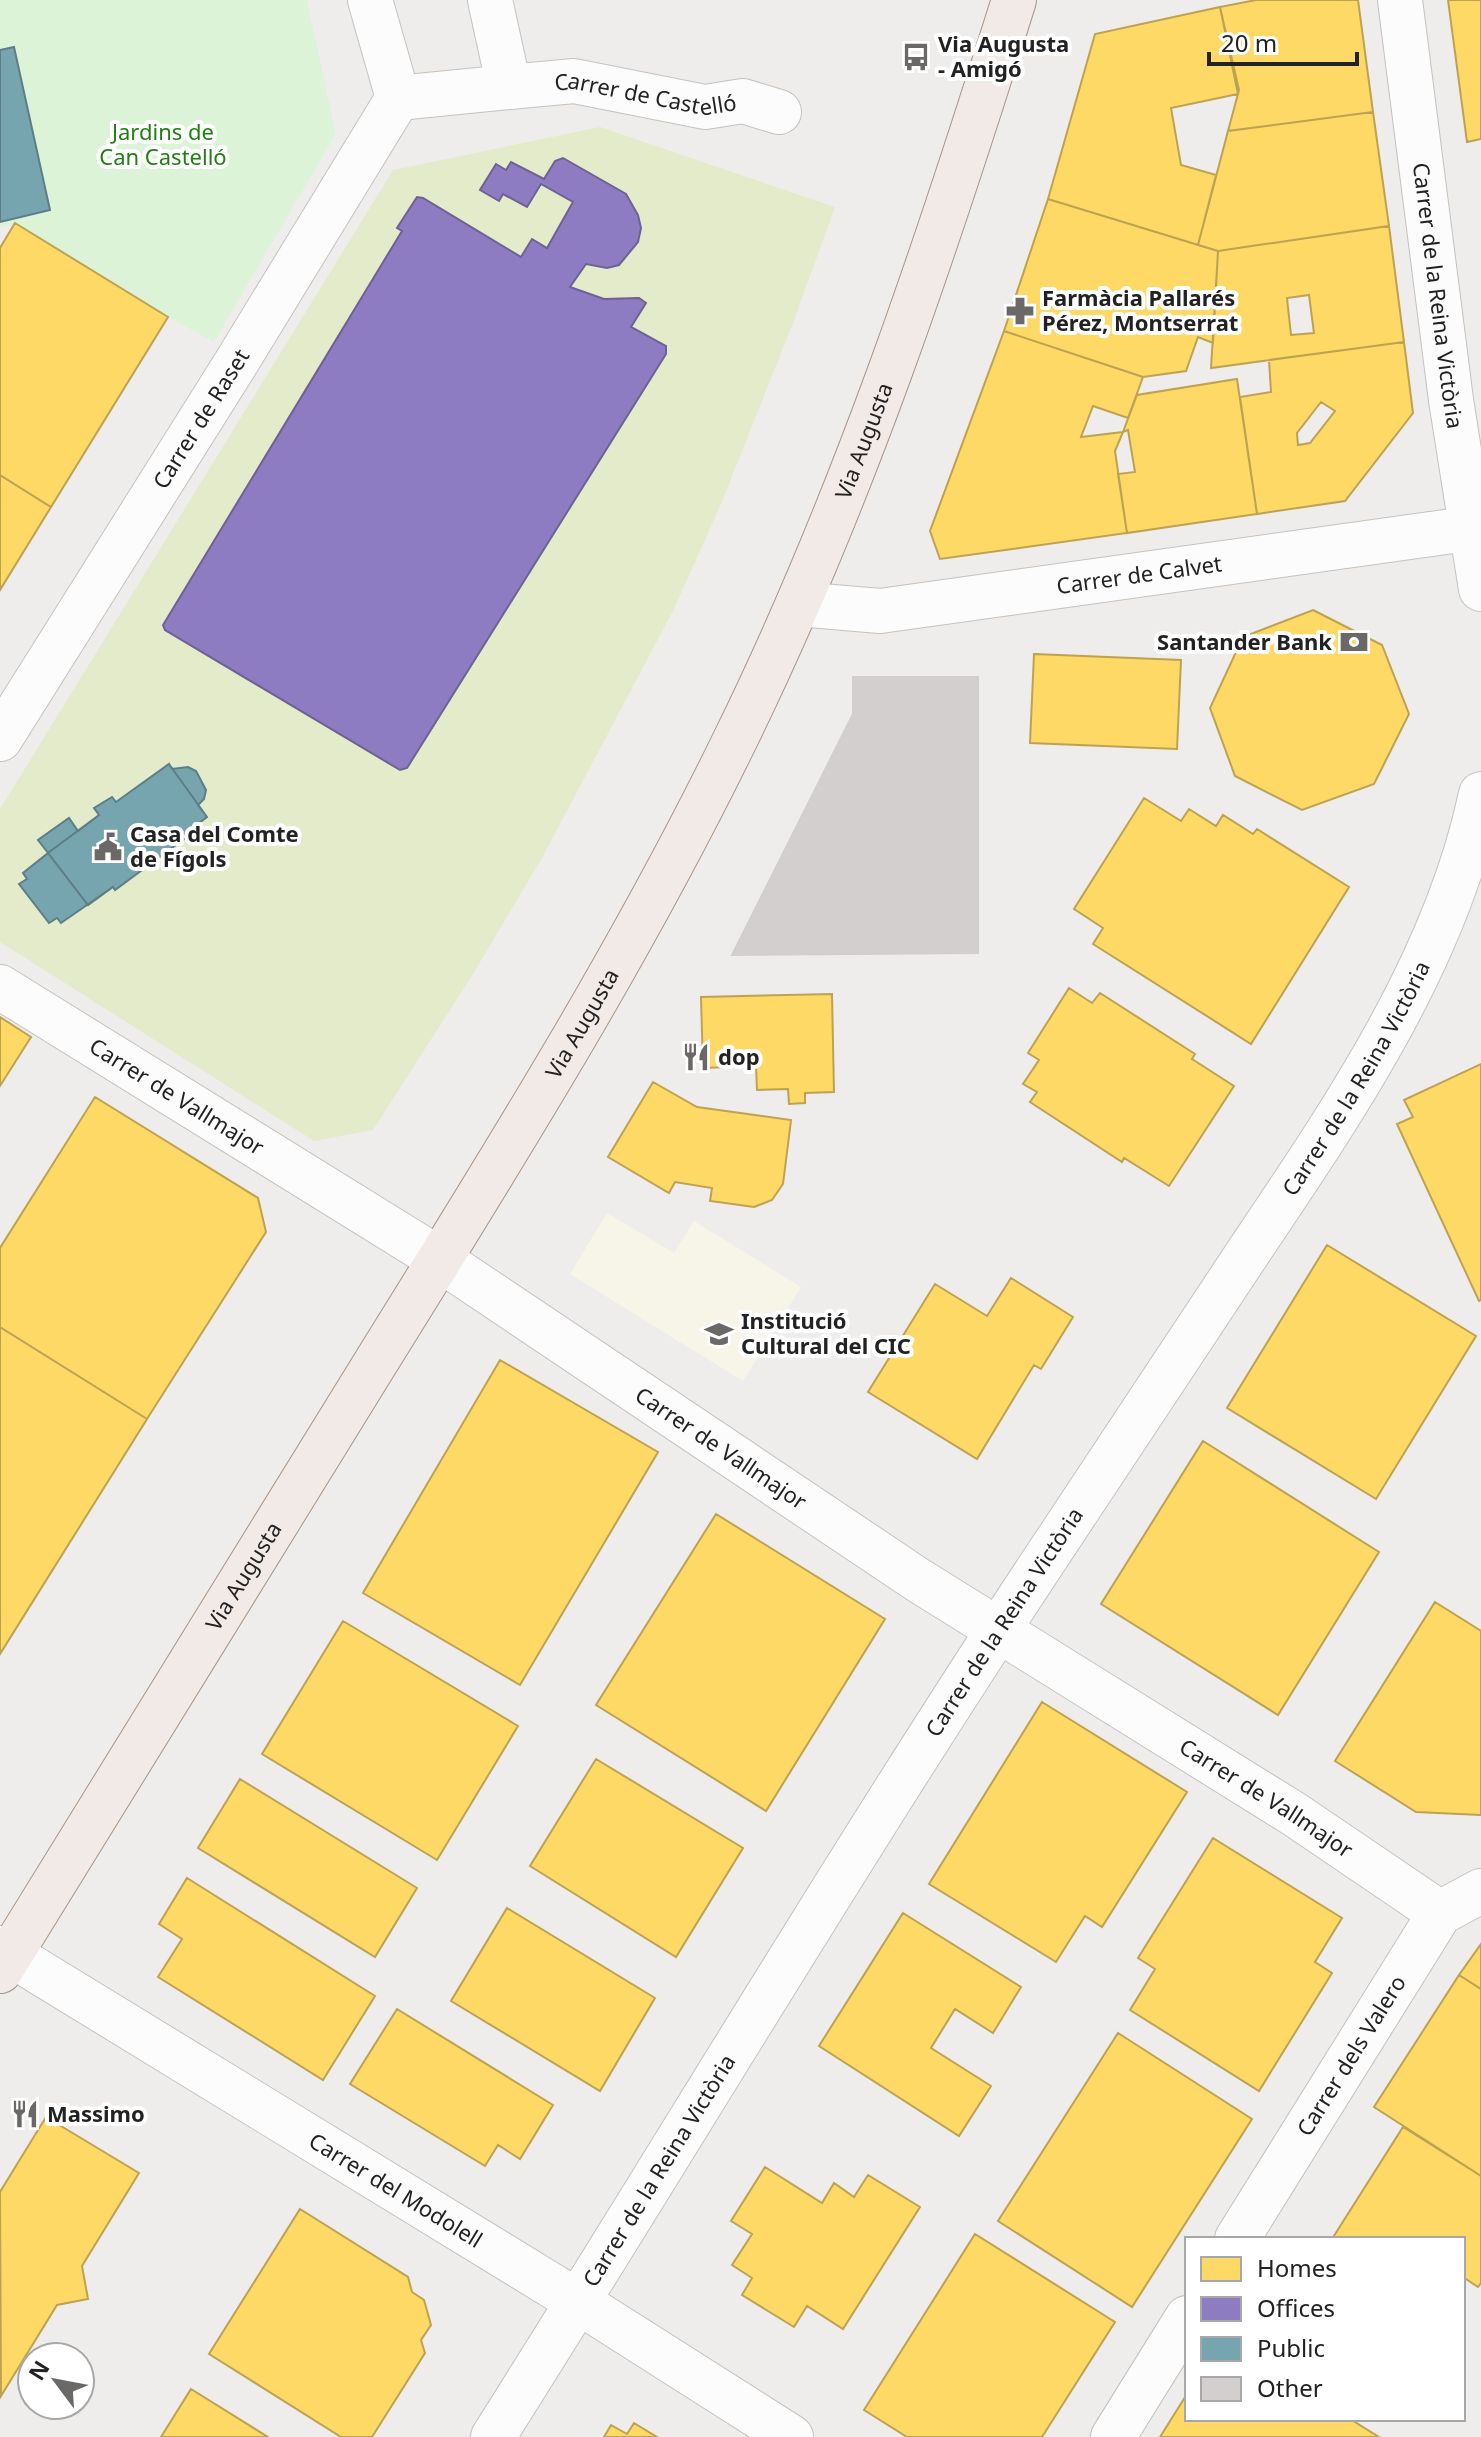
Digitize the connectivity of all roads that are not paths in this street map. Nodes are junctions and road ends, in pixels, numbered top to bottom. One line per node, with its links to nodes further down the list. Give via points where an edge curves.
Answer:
1 (370, 0): 6 (street)
2 (490, 0): 5 (street)
3 (1014, 0): 10 (main road, Via Augusta, via 888,381)
4 (1400, 0): 8 (street, Carrer de la Reina Victòria, via 1451,400)
5 (509, 87): 6 (street, Carrer de Castelló); 7 (street, Carrer de Castelló, via 574,81 705,107)
6 (398, 98): 11 (street, Carrer de Raset)
7 (761, 107)
8 (1477, 528): 9 (street, Carrer de la Reina Victòria); 10 (street, Carrer de Calvet, via 880,611)
9 (1481, 589)
10 (798, 604): 14 (main road, Via Augusta, via 633,937)
11 (0, 739)
12 (1481, 794): 15 (street, Carrer de la Reina Victòria, via 1450,899 1412,987 1368,1064)
13 (0, 987): 14 (street, Carrer de Vallmajor)
14 (439, 1259): 15 (street, Carrer de Vallmajor); 18 (main road, Via Augusta)
15 (998, 1631): 17 (street, Carrer de Vallmajor, via 1294,1814); 20 (street, Carrer de la Reina Victòria)
16 (1481, 1891): 17 (street, Carrer dels Valero)
17 (1440, 1913): 19 (street, Carrer dels Valero)
18 (3, 1958): 20 (street, Carrer del Modolell)
19 (1238, 2237)
20 (577, 2301): 22 (street, Carrer de la Reina Victòria); 23 (street, Carrer del Modolell)
21 (1185, 2321): 24 (street)
22 (493, 2437)
23 (791, 2437)
24 (1113, 2437)

